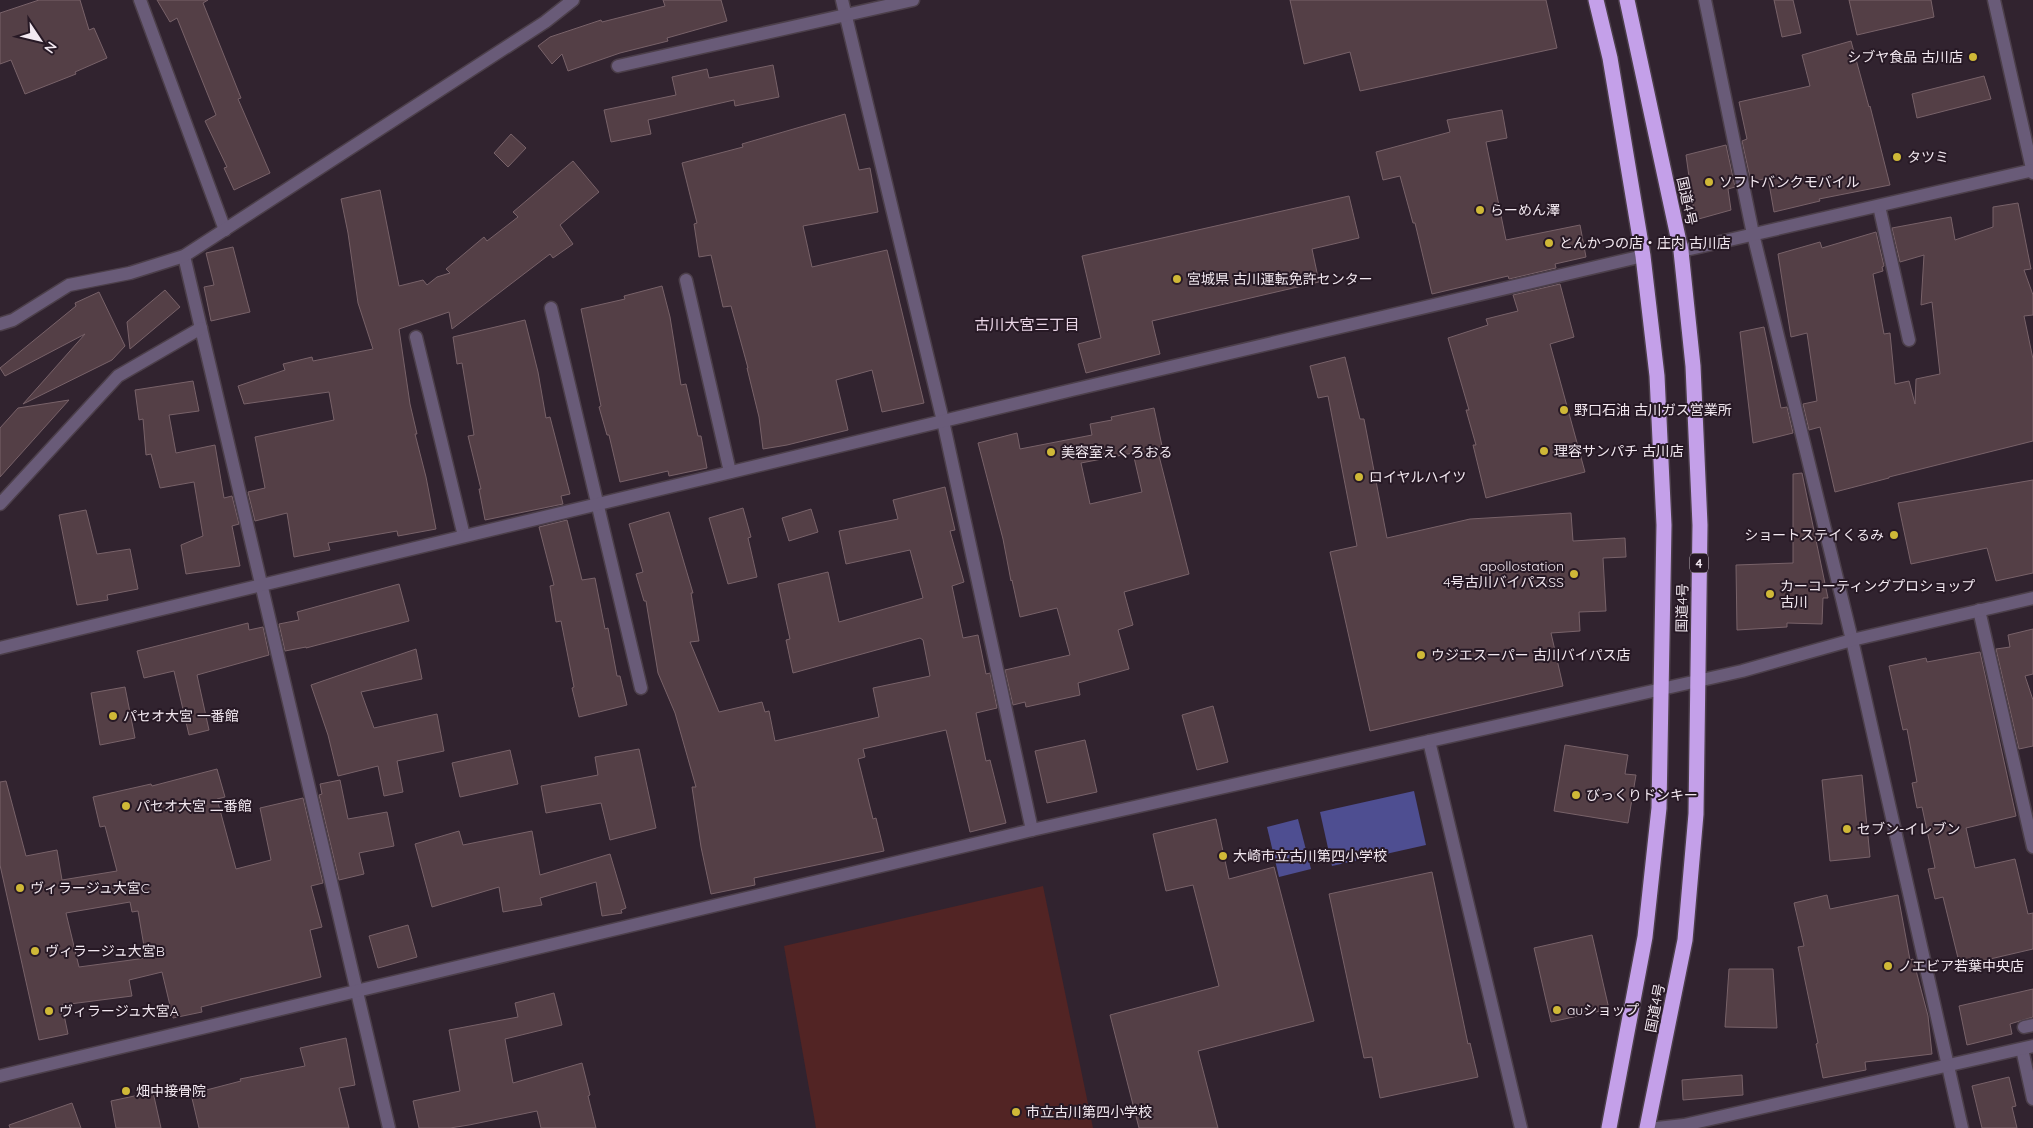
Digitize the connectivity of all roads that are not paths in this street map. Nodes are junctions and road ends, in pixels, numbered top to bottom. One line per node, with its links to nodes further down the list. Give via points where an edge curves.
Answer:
1 (140, 0): 13 (street)
2 (574, 0): 13 (street)
3 (842, 0): 9 (street)
4 (913, 0): 9 (street)
5 (1596, 0): 17 (highway, 国道4号, via 1610,58)
6 (1628, 0): 15 (highway, 国道4号 / 4)
7 (1705, 0): 14 (street)
8 (1994, 0): 11 (street)
9 (847, 16): 10 (street); 24 (street)
10 (618, 66)
11 (2033, 171): 12 (street)
12 (1879, 206): 14 (street); 23 (street)
13 (224, 230): 16 (street)
14 (1754, 234): 15 (street); 32 (street)
15 (1681, 251): 34 (highway, 国道4号 / 4, via 1693,366 1698,495)
16 (184, 256): 20 (street, via 130,273 69,285 13,320); 21 (street)
17 (1643, 256): 24 (street); 36 (highway, 国道4号, via 1656,376 1664,525)
18 (686, 280): 25 (street)
19 (550, 308): 27 (street)
20 (0, 324)
21 (201, 328): 26 (street, via 118,376); 29 (street)
22 (416, 337): 28 (street)
23 (1909, 340)
24 (943, 421): 25 (street); 39 (street)
25 (730, 472): 27 (street)
26 (0, 504)
27 (597, 504): 28 (street); 35 (street)
28 (464, 536): 29 (street)
29 (261, 585): 33 (street); 41 (street)
30 (2033, 598): 31 (street)
31 (1979, 610): 32 (street); 38 (street)
32 (1852, 640): 34 (street); 43 (street)
33 (0, 648)
34 (1697, 681): 36 (street); 49 (highway, 国道4号 / 4, via 1696,814 1685,940)
35 (641, 688)
36 (1662, 688): 37 (street); 48 (highway, 国道4号, via 1659,808 1645,937)
37 (1429, 741): 39 (street); 47 (street)
38 (2030, 825): 40 (street)
39 (1032, 830): 41 (street)
40 (2033, 847)
41 (357, 992): 44 (street); 46 (street)
42 (2028, 1047): 43 (street); 45 (street)
43 (1947, 1066): 50 (street, via 1684,1125); 51 (street)
44 (0, 1076)
45 (2033, 1100)
46 (389, 1128)
47 (1521, 1128)
48 (1609, 1128)
49 (1647, 1128)
50 (1657, 1128)
51 (1962, 1128)

